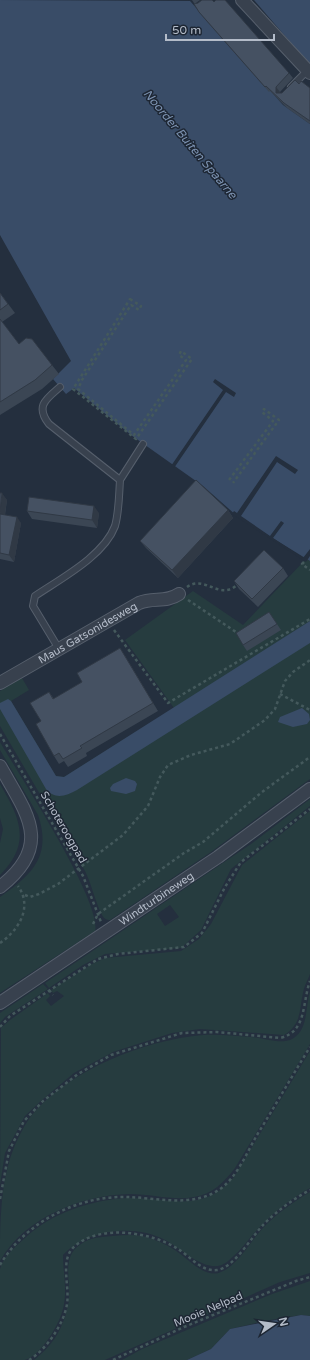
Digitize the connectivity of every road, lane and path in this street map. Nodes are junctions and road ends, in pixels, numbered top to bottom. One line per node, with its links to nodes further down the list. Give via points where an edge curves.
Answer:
1 (242, 0): 2 (street)
2 (309, 72): 3 (lane)
3 (288, 90)
4 (60, 387): 7 (lane, via 42,406 42,416)
5 (73, 389): 5 (path, via 136,440 192,359 181,351 179,355 186,360 134,435 78,389 131,305 139,310 141,306 130,299)
6 (143, 444): 7 (lane)
7 (120, 480): 17 (lane, via 114,526 107,541 96,553 35,596 33,601 33,606)
8 (229, 480): 9 (path, via 273,421 262,412 264,409 279,420)
9 (233, 483)
10 (304, 562): 11 (path, via 302,564)
11 (310, 570)
12 (240, 581): 13 (path, via 235,586 221,590 196,582)
13 (179, 594): 15 (street, Maus Gatsonidesweg, via 168,600 147,599 139,602); 16 (path)
14 (310, 619): 15 (path, via 168,703)
15 (108, 621): 17 (street, Maus Gatsonidesweg)
16 (236, 632)
17 (59, 649): 19 (street, Maus Gatsonidesweg)
18 (310, 660): 20 (path, via 289,676)
19 (0, 683)
20 (280, 694): 21 (path); 27 (path, via 269,717 230,744 191,755 168,765 148,806 131,826)
21 (310, 710)
22 (0, 734): 27 (path, Schoteroogpad)
23 (310, 757): 31 (path, via 262,792 203,842)
24 (0, 766): 28 (street, via 27,814 32,832 26,860)
25 (310, 789): 33 (street, Windturbineweg, via 218,857)
26 (310, 809): 37 (path, via 241,862 202,933 190,943 184,947 118,954 98,959 10,1016)
27 (79, 869): 30 (path, via 39,894); 31 (path, Schoteroogpad)
28 (12, 878): 29 (street); 30 (path)
29 (0, 887)
30 (24, 895): 34 (path, via 18,926)
31 (98, 914): 32 (path); 33 (path, Schoteroogpad)
32 (91, 926)
33 (106, 932): 36 (street, Windturbineweg)
34 (0, 943)
35 (310, 981): 40 (path, via 298,1028 290,1036 280,1038 217,1032 182,1033 111,1055 78,1074 43,1101 24,1121 9,1151)
36 (0, 1003)
37 (0, 1027)
38 (310, 1047): 41 (path, via 235,1174 217,1191 195,1200 103,1198 75,1206 36,1225)
39 (310, 1190): 43 (path, via 273,1216 224,1269 216,1271 208,1270 178,1249 133,1233 111,1233 85,1239 74,1246 68,1254 67,1304 55,1333 37,1355)
40 (0, 1198)
41 (0, 1265)
42 (310, 1277): 44 (path, Mooie Nelpad, via 184,1327)
43 (29, 1360)
44 (113, 1360)

